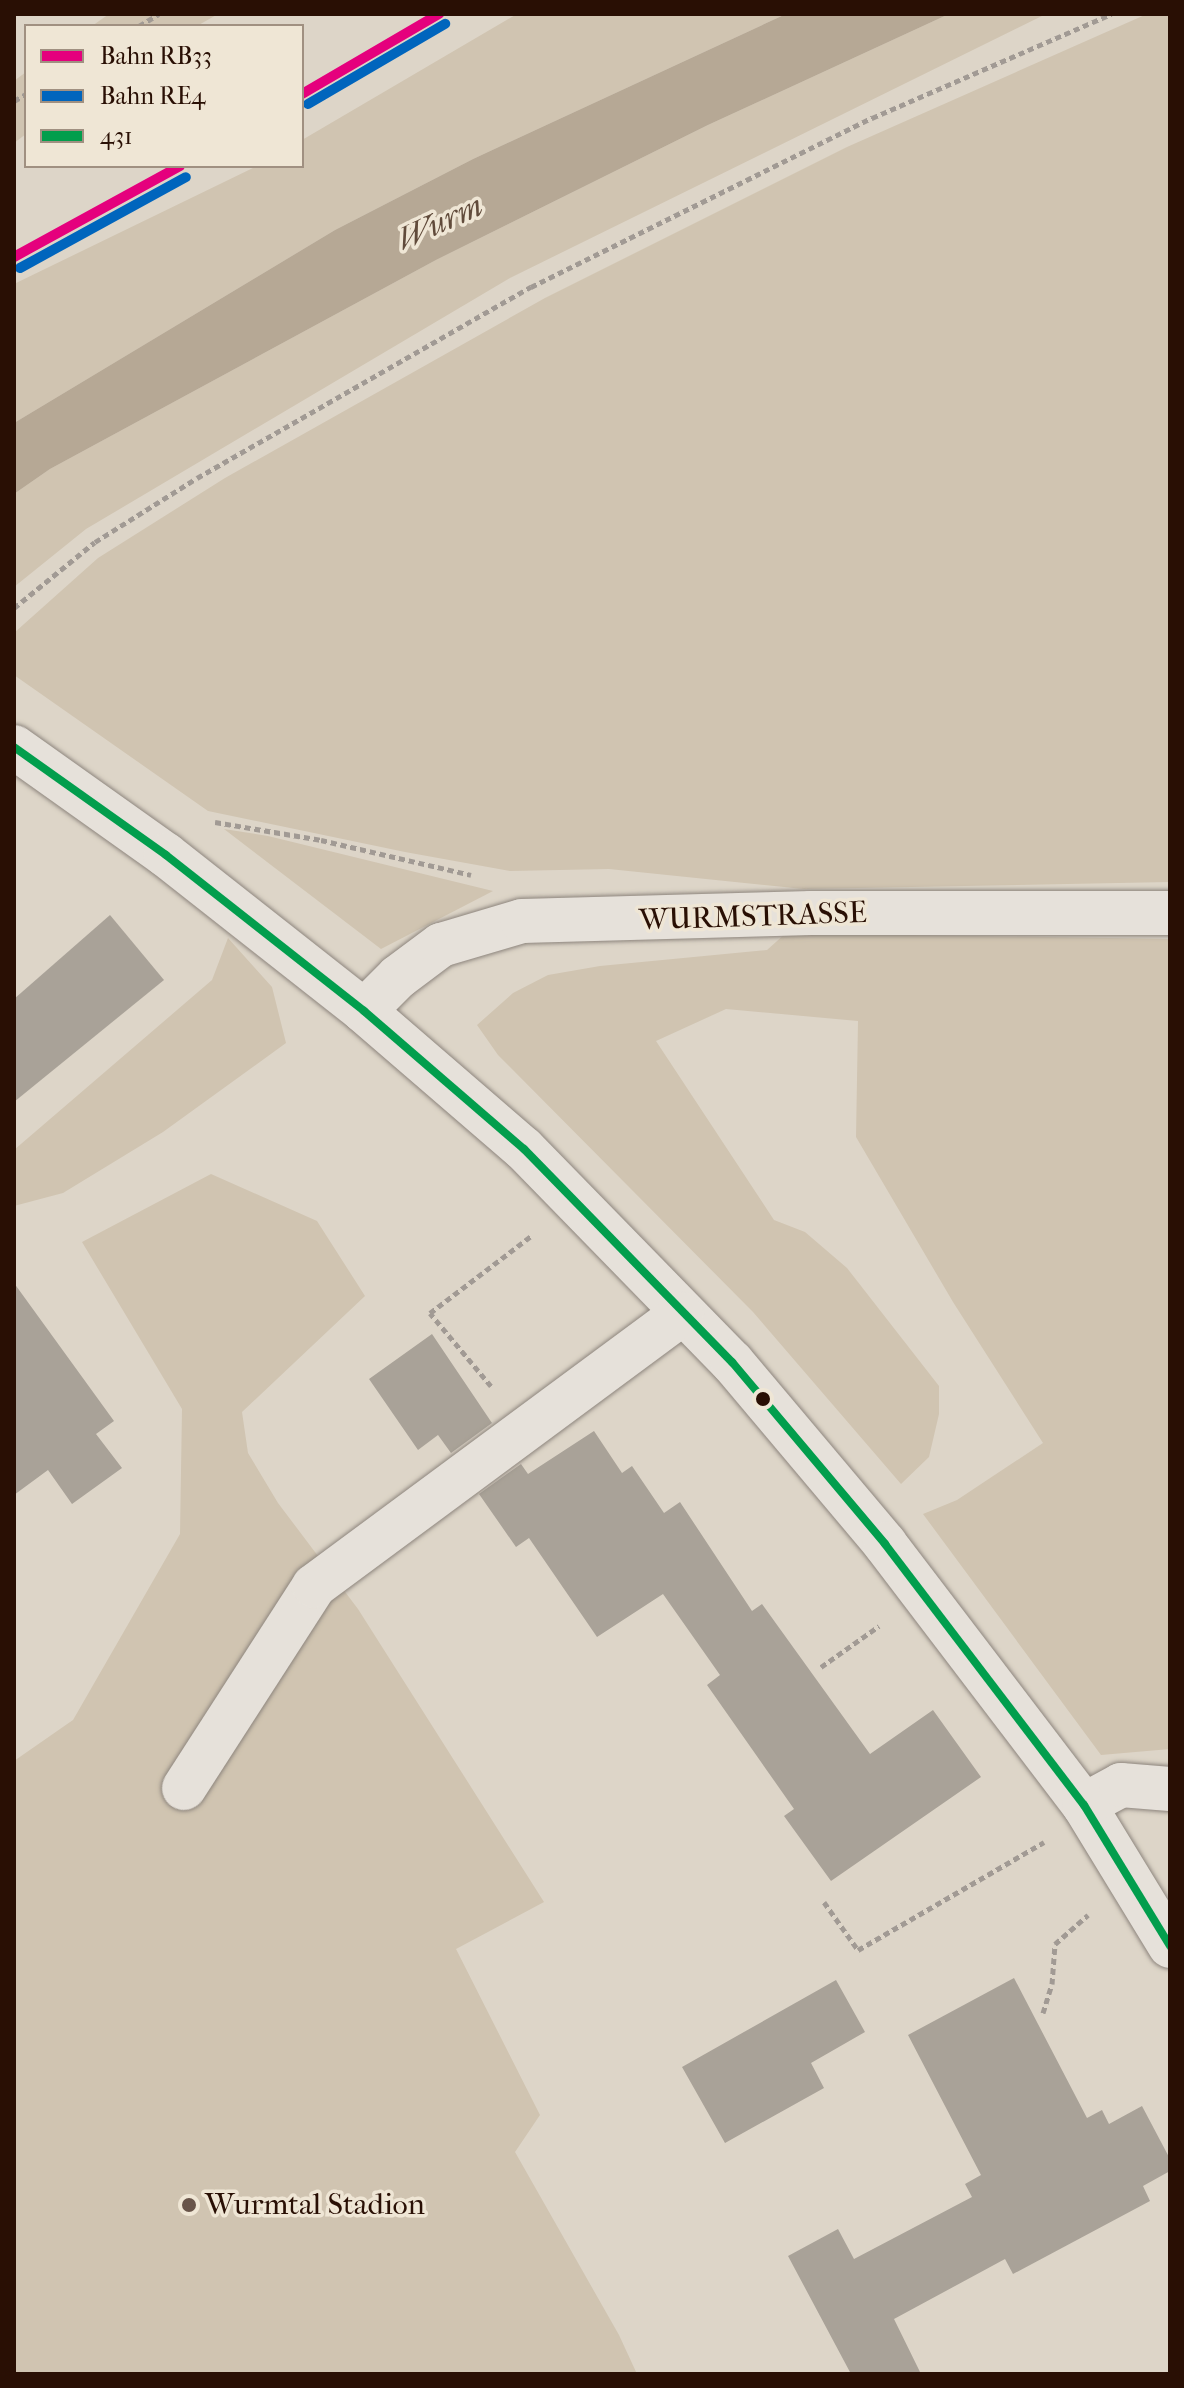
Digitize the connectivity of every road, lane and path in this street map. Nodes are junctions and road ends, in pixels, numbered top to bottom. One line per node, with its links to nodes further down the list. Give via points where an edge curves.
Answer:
1 (1111, 14): 2 (path, via 872,118 531,287 197,478 95,542)
2 (14, 608)
3 (14, 747): 7 (street, via 166,855)
4 (210, 828): 6 (path, via 216,821 321,840 505,883)
5 (1170, 913): 6 (street, WURMSTRASSE, via 811,913)
6 (522, 921): 7 (street, WURMSTRASSE, via 441,945)
7 (364, 1011): 8 (street, via 524,1149)
8 (575, 1203): 9 (street); 10 (path, via 430,1313)
9 (681, 1314): 11 (street, via 732,1362); 13 (street, via 314,1586)
10 (496, 1391)
11 (924, 1594): 12 (path); 15 (street)
12 (821, 1667)
13 (184, 1788)
14 (1170, 1789): 15 (street, via 1121,1785)
15 (1087, 1810): 16 (street); 17 (path, via 858,1950)
16 (1134, 1887): 18 (street); 19 (path, via 1077,1922 1055,1944)
17 (824, 1902)
18 (1170, 1946)
19 (1043, 2013)

